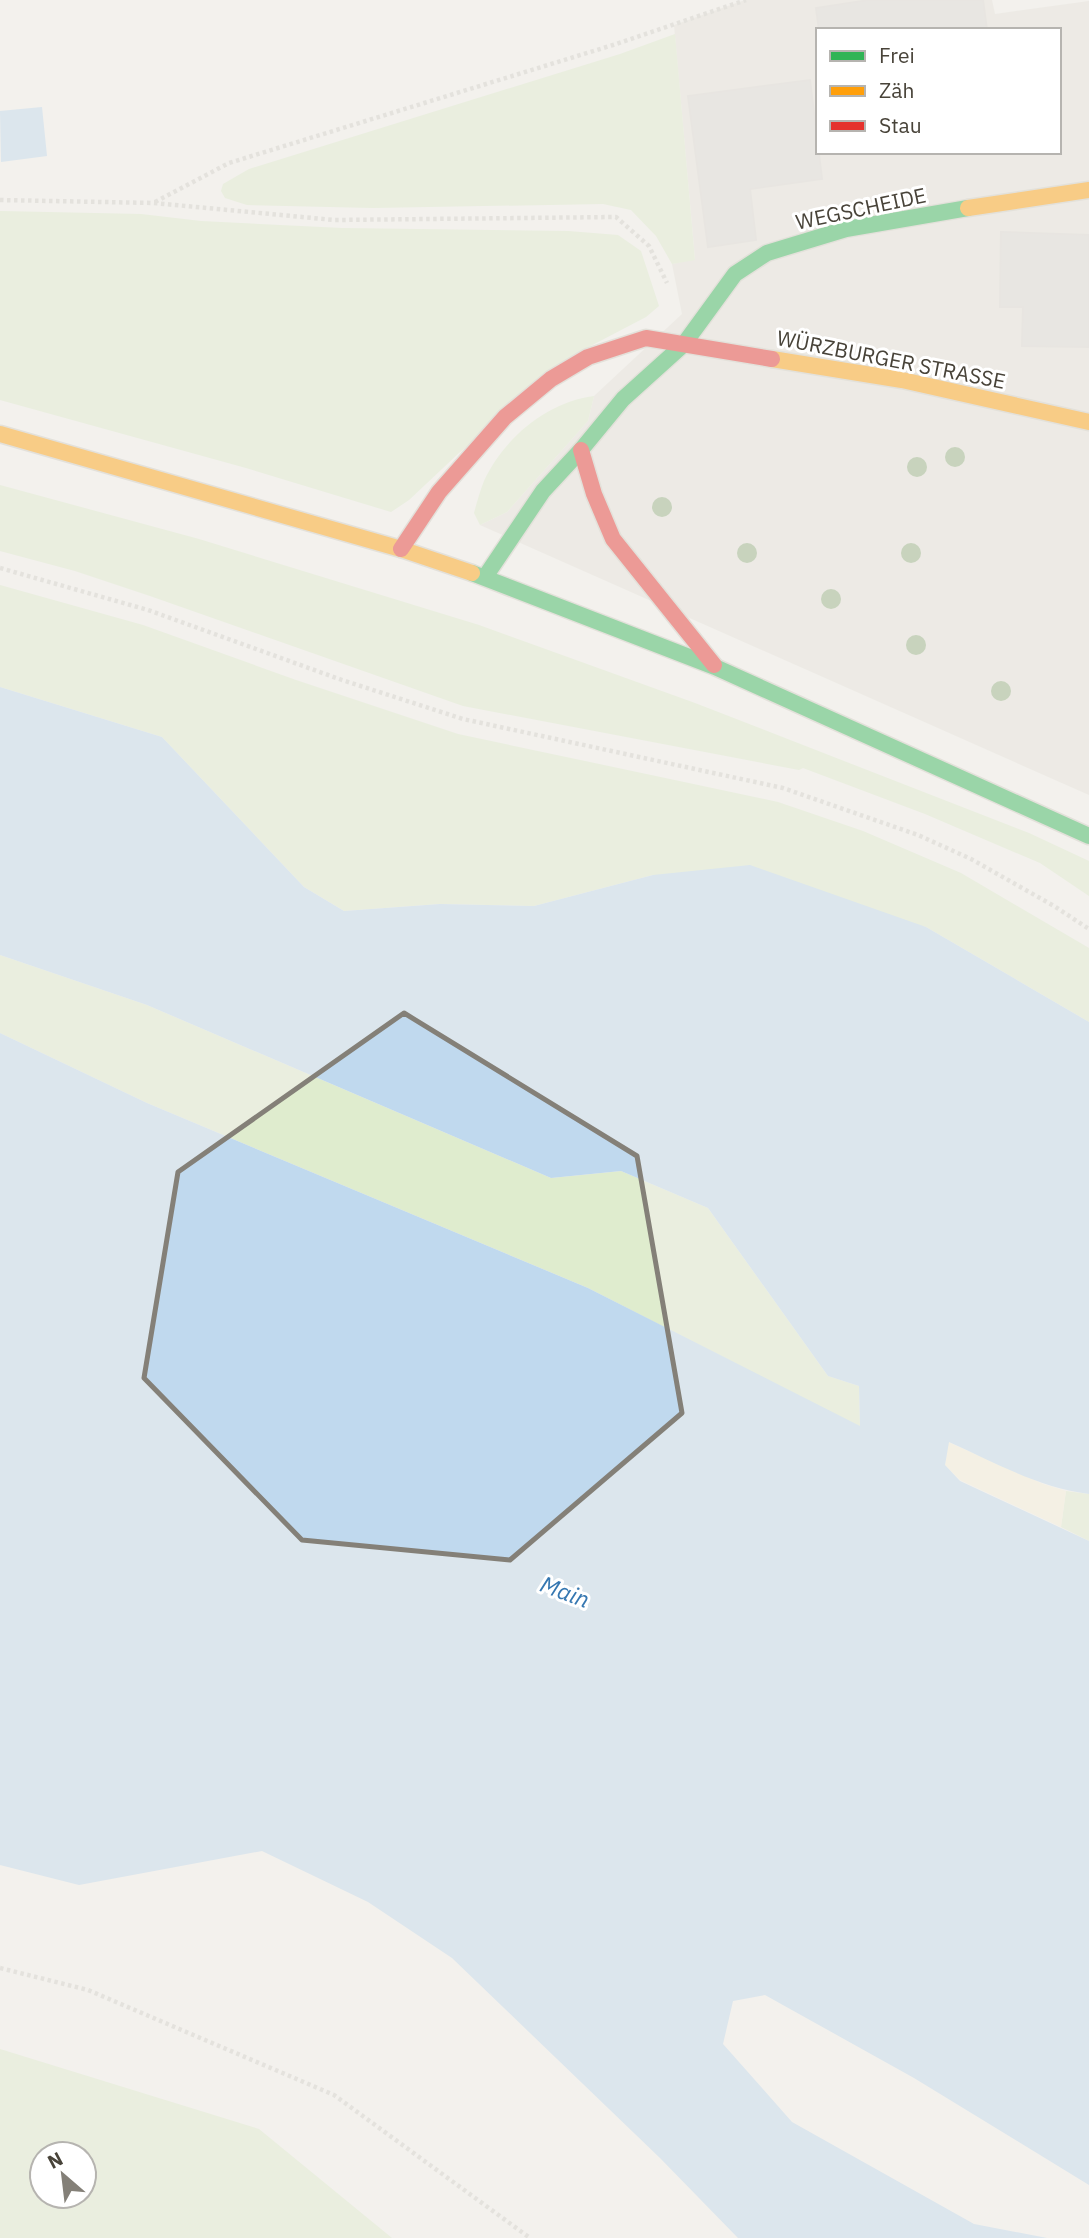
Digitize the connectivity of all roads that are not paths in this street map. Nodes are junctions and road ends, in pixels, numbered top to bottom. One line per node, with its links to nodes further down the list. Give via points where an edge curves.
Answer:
1 (1089, 190): 2 (street, WEGSCHEIDE, via 846,229 767,253 735,274)
2 (684, 344): 3 (street, WÜRZBURGER STRASSE, via 902,380); 5 (street, via 623,399); 6 (street, WÜRZBURGER STRASSE, via 646,338 588,357 551,379 505,417 474,451 439,492)
3 (1089, 422)
4 (0, 434): 6 (street)
5 (581, 450): 7 (street, via 543,491); 8 (street, via 613,539)
6 (401, 549): 7 (street)
7 (485, 577): 8 (street)
8 (715, 667): 9 (street)
9 (1089, 836)

